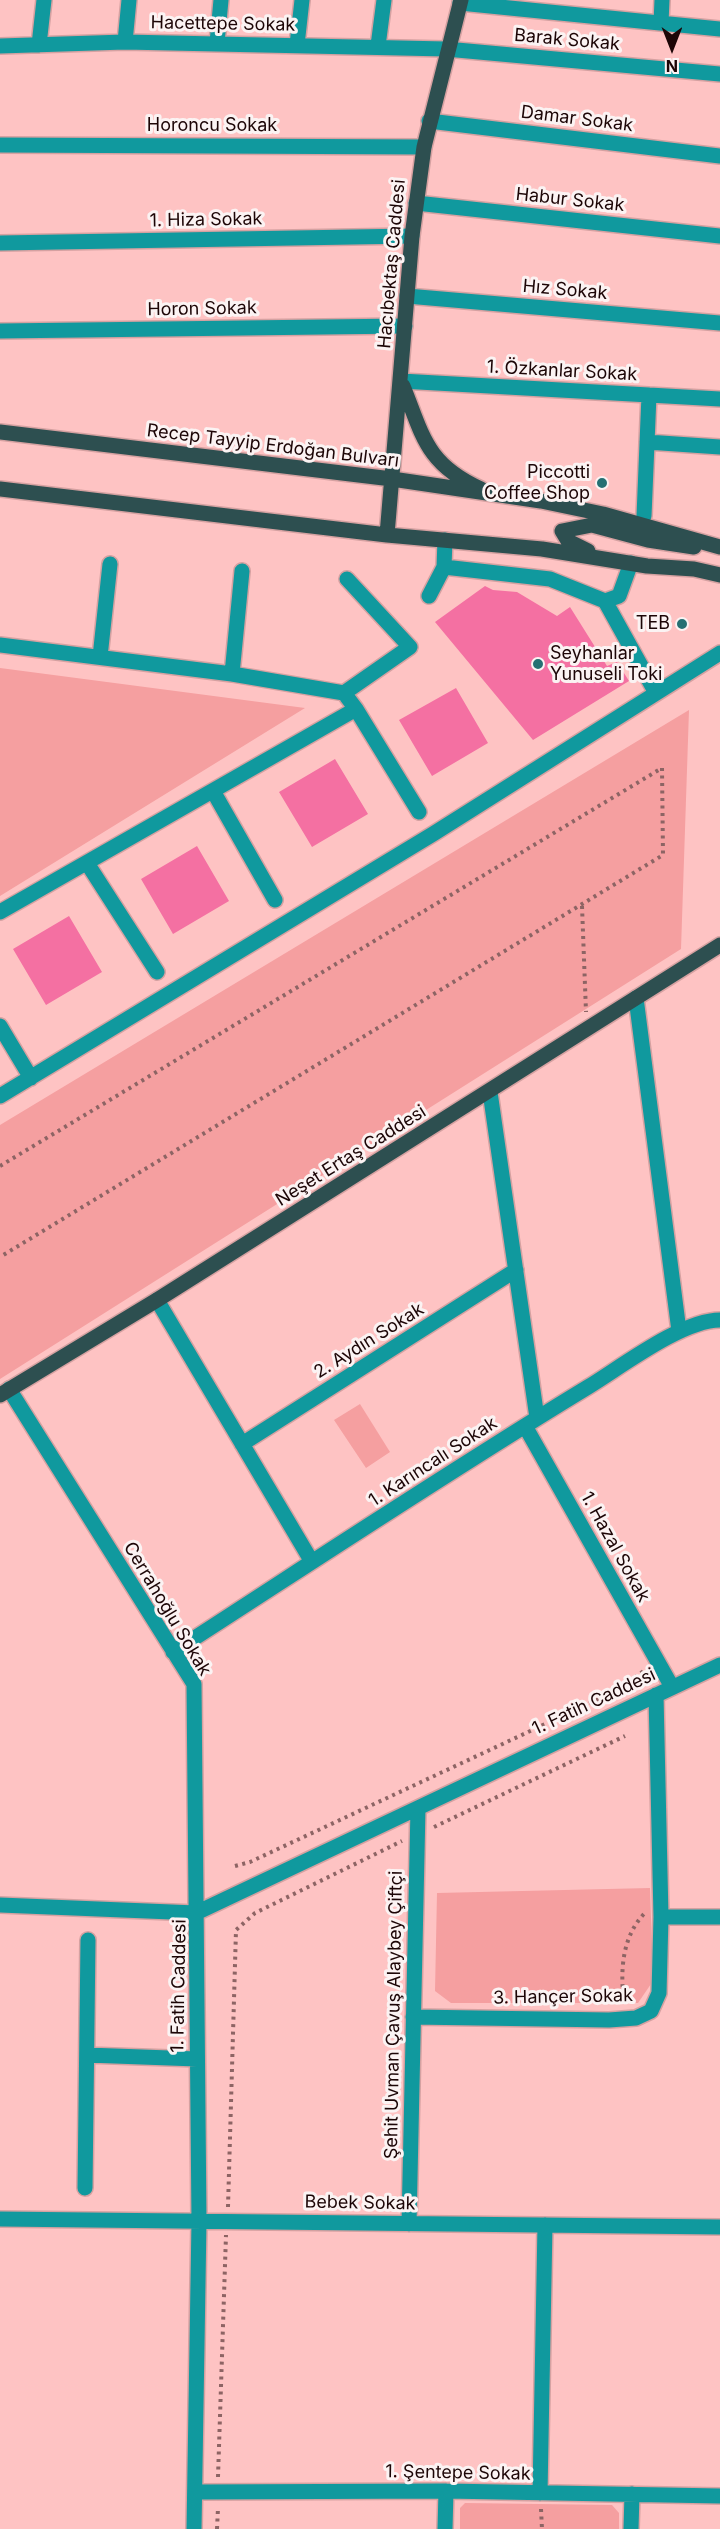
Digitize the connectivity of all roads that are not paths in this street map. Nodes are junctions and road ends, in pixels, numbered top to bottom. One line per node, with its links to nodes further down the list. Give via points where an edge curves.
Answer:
1 (44, 0): 13 (street)
2 (129, 0): 11 (street)
3 (221, 0): 12 (street)
4 (302, 0): 14 (street)
5 (384, 0): 16 (street)
6 (662, 0): 9 (street)
7 (460, 1): 8 (street); 17 (main road, Hacıbektaş Caddesi)
8 (572, 7): 9 (street)
9 (660, 23): 10 (street)
10 (720, 29)
11 (125, 42): 12 (street, Hacettepe Sokak); 13 (street, Hacettepe Sokak)
12 (217, 44): 14 (street, Hacettepe Sokak)
13 (39, 45): 15 (street, Hacettepe Sokak)
14 (297, 45): 16 (street, Hacettepe Sokak)
15 (0, 46)
16 (378, 46): 17 (street, Hacettepe Sokak)
17 (446, 49): 18 (street, Barak Sokak); 19 (main road, Hacıbektaş Caddesi)
18 (720, 74)
19 (429, 121): 21 (main road, Hacıbektaş Caddesi); 22 (street, Damar Sokak)
20 (0, 145): 21 (street, Horoncu Sokak)
21 (424, 147): 23 (main road, Hacıbektaş Caddesi)
22 (720, 156)
23 (416, 203): 24 (main road, Hacıbektaş Caddesi); 25 (street, Habur Sokak)
24 (412, 236): 26 (street, 1. Hiza Sokak); 27 (main road, Hacıbektaş Caddesi)
25 (720, 236)
26 (0, 243)
27 (407, 296): 28 (street, Hız Sokak); 29 (main road, Hacıbektaş Caddesi)
28 (720, 323)
29 (405, 326): 30 (street, Horon Sokak); 31 (main road, Hacıbektaş Caddesi)
30 (0, 331)
31 (401, 381): 32 (street, 1. Özkanlar Sokak); 37 (main road, Hacıbektaş Caddesi); 39 (main road, via 427,447 451,471)
32 (649, 395): 33 (street, 1. Özkanlar Sokak); 35 (street)
33 (720, 399)
34 (0, 432): 37 (main road, Recep Tayyip Erdoğan Bulvarı)
35 (647, 442): 36 (street); 40 (street)
36 (720, 447)
37 (392, 479): 39 (main road, Recep Tayyip Erdoğan Bulvarı); 41 (main road, Hacıbektaş Caddesi)
38 (0, 489): 41 (main road)
39 (494, 495): 43 (main road, Recep Tayyip Erdoğan Bulvarı, via 603,514)
40 (644, 516)
41 (387, 535): 42 (main road)
42 (445, 540): 44 (main road); 47 (street)
43 (718, 546): 44 (main road, via 694,547 648,540 592,525 562,531 568,541)
44 (595, 556): 45 (main road)
45 (631, 563): 49 (main road); 52 (street, via 624,589 619,596)
46 (110, 564): 55 (street)
47 (444, 567): 51 (street); 52 (street, via 550,579)
48 (242, 571): 56 (street)
49 (720, 575)
50 (347, 579): 57 (street, via 410,647)
51 (429, 596)
52 (605, 601): 58 (street)
53 (0, 645): 55 (street)
54 (720, 653): 58 (street)
55 (100, 657): 56 (street)
56 (232, 674): 57 (street)
57 (344, 693): 59 (street)
58 (656, 693): 69 (street, via 433,834)
59 (357, 709): 60 (street); 61 (street)
60 (213, 791): 62 (street); 63 (street)
61 (419, 812)
62 (87, 863): 64 (street); 66 (street)
63 (274, 900)
64 (0, 912)
65 (720, 945): 67 (main road, Neşet Ertaş Caddesi)
66 (157, 972)
67 (636, 998): 70 (main road, Neşet Ertaş Caddesi); 75 (street)
68 (0, 1026): 69 (street)
69 (31, 1078): 71 (street)
70 (490, 1092): 72 (street); 73 (main road, Neşet Ertaş Caddesi)
71 (0, 1096)
72 (516, 1270): 77 (street); 78 (street, 2. Aydın Sokak)
73 (157, 1300): 76 (main road, Neşet Ertaş Caddesi); 78 (street)
74 (720, 1320): 75 (street, 1. Karıncalı Sokak, via 708,1320)
75 (679, 1331): 77 (street, 1. Karıncalı Sokak)
76 (4, 1392): 80 (street, Cerrahoğlu Sokak)
77 (531, 1422): 79 (street, 1. Karıncalı Sokak); 82 (street, 1. Hazal Sokak)
78 (242, 1444): 79 (street)
79 (312, 1562): 80 (street, 1. Karıncalı Sokak)
80 (173, 1652): 86 (street, Cerrahoğlu Sokak, via 194,1684)
81 (720, 1665): 82 (street, 1. Fatih Caddesi)
82 (672, 1687): 83 (street, 1. Fatih Caddesi)
83 (656, 1695): 84 (street, 1. Fatih Caddesi); 87 (street, 3. Hançer Sokak)
84 (418, 1808): 86 (street, 1. Fatih Caddesi); 90 (street, Şehit Uvman Çavuş Alaybey Çiftçi)
85 (0, 1905): 86 (street)
86 (196, 1913): 92 (street, 1. Fatih Caddesi)
87 (654, 1914): 88 (street); 90 (street, 3. Hançer Sokak, via 659,1993 651,2011 636,2018)
88 (720, 1917)
89 (88, 1940): 91 (street)
90 (413, 2017): 96 (street, Şehit Uvman Çavuş Alaybey Çiftçi)
91 (87, 2055): 92 (street); 93 (street)
92 (197, 2059): 95 (street, 1. Fatih Caddesi)
93 (85, 2188)
94 (0, 2218): 95 (street, Bebek Sokak)
95 (199, 2221): 96 (street, Bebek Sokak); 100 (street, 1. Fatih Caddesi)
96 (409, 2224): 97 (street, Bebek Sokak)
97 (545, 2225): 98 (street, Bebek Sokak); 101 (street)
98 (720, 2227)
99 (446, 2491): 100 (street, 1. Şentepe Sokak); 101 (street, 1. Şentepe Sokak); 105 (street)
100 (196, 2492): 104 (street, 1. Fatih Caddesi)
101 (540, 2493): 102 (street, 1. Şentepe Sokak)
102 (632, 2494): 103 (street, 1. Şentepe Sokak); 106 (street)
103 (720, 2496)
104 (194, 2529)
105 (445, 2529)
106 (631, 2529)

